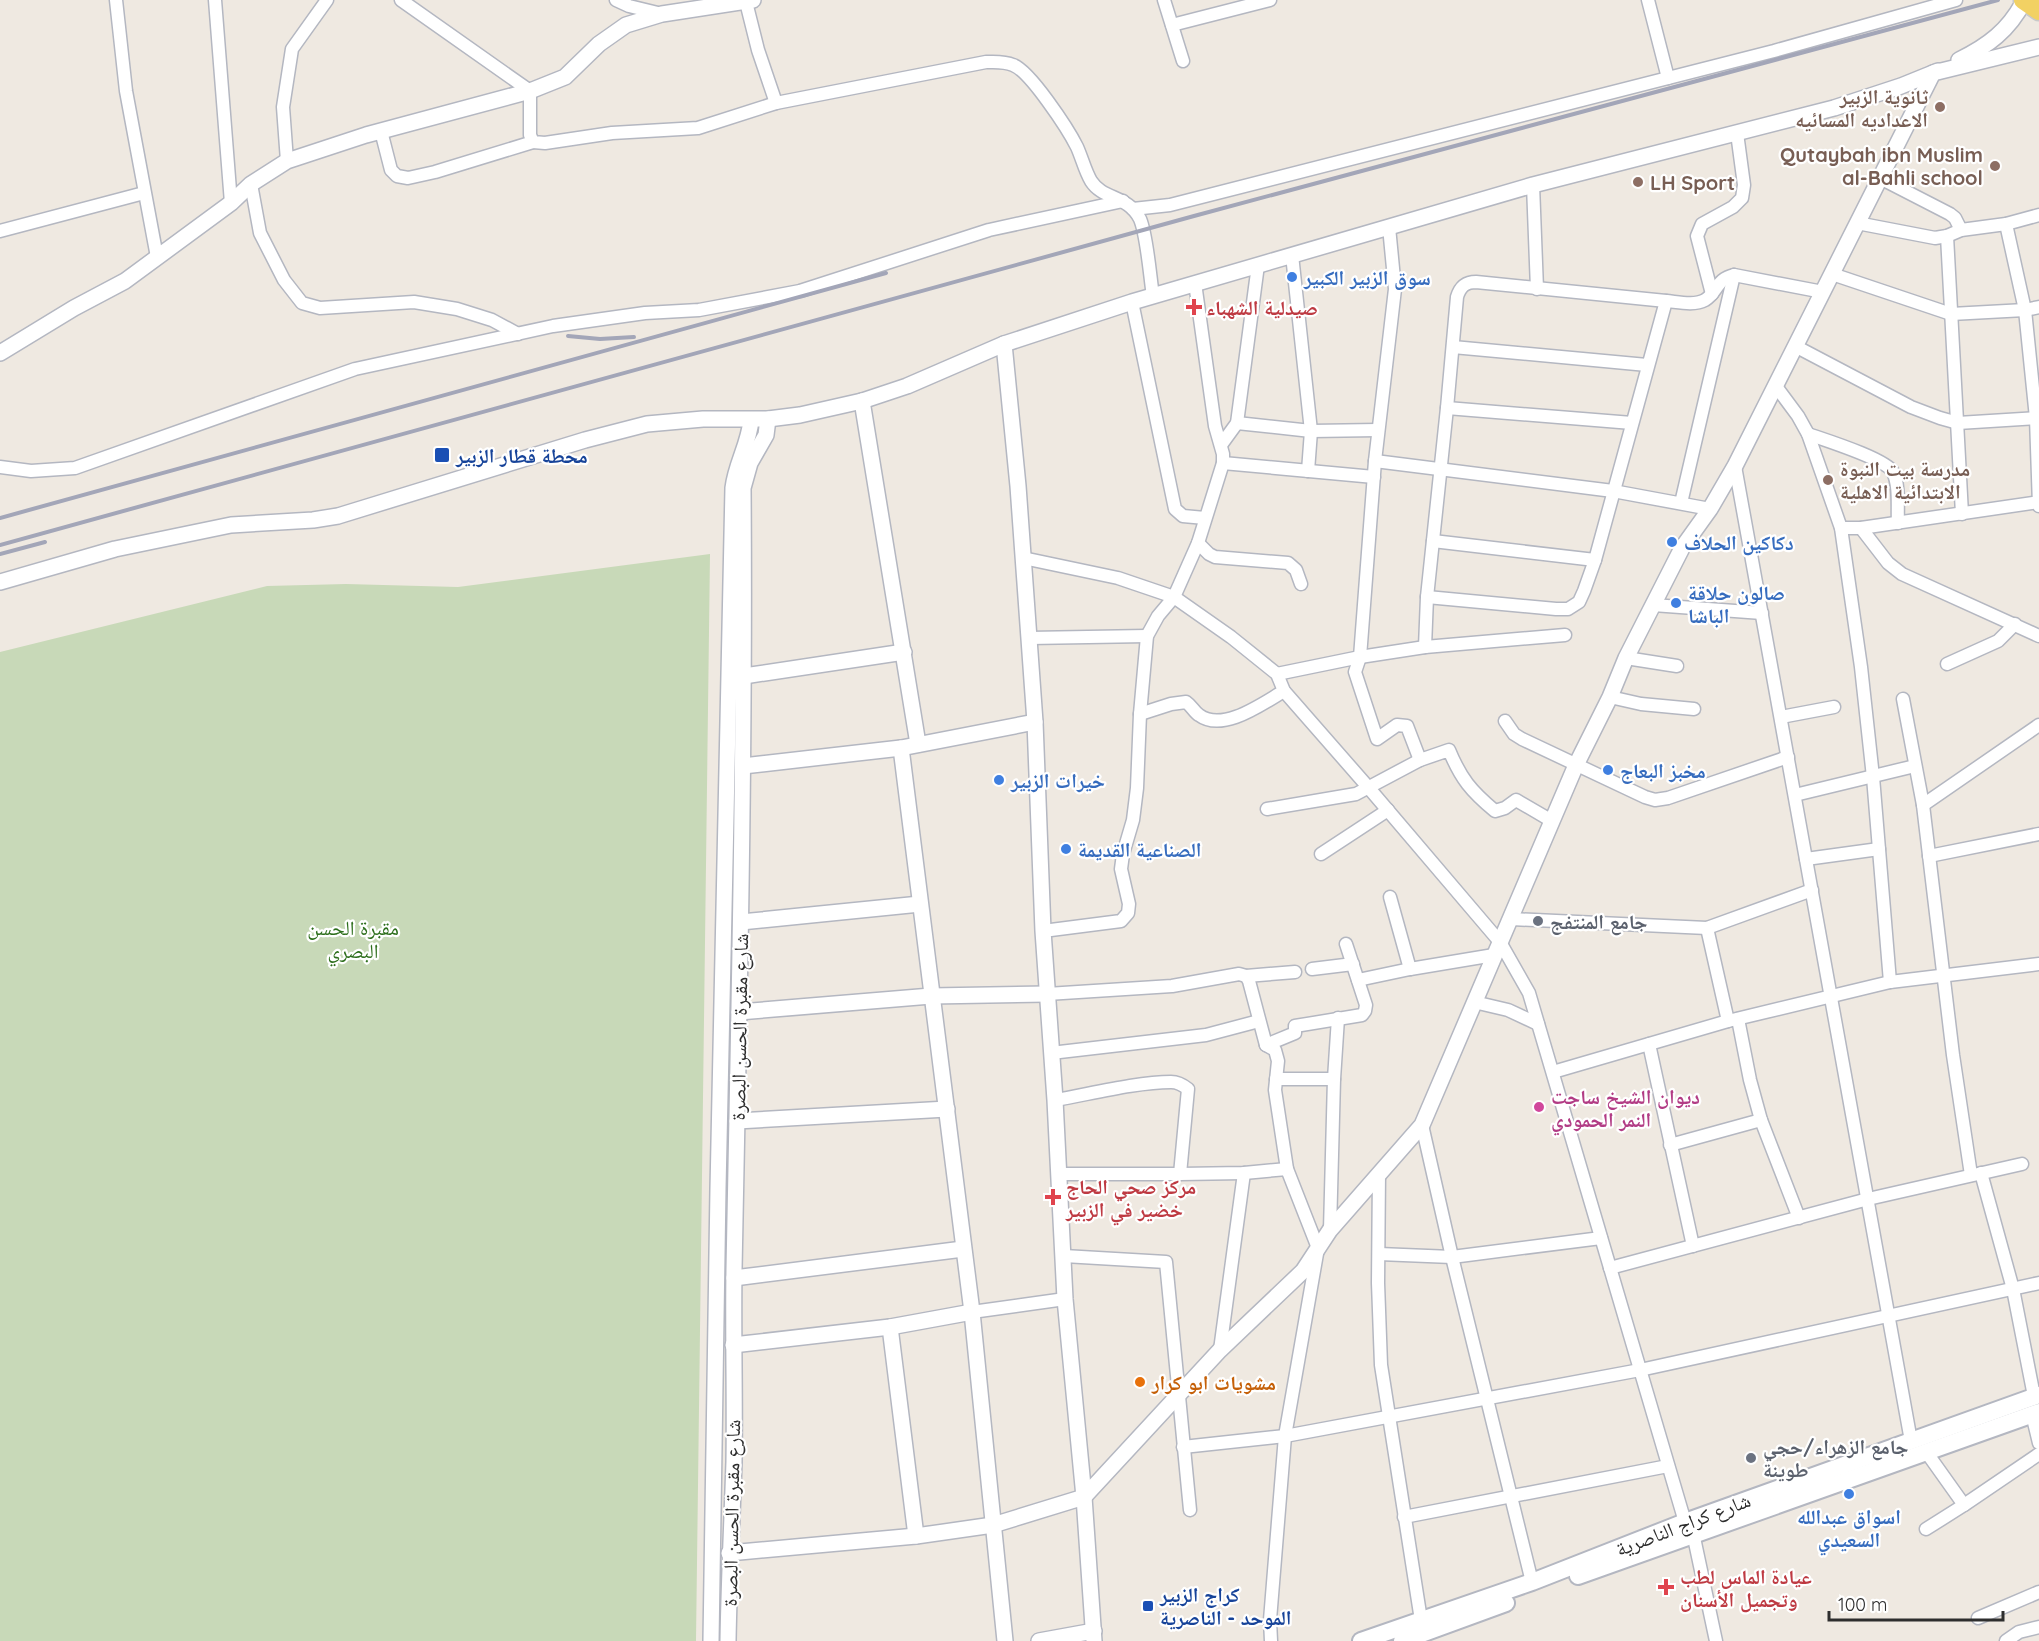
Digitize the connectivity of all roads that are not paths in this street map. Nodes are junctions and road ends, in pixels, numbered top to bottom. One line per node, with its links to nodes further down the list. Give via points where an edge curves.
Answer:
1 (116, 0): 28 (street, via 126,91)
2 (215, 0): 29 (street)
3 (327, 0): 24 (street, via 292,49 283,107)
4 (401, 0): 19 (street)
5 (616, 0): 13 (street)
6 (1164, 0): 14 (street)
7 (1270, 0): 14 (street)
8 (1648, 0): 18 (street)
9 (1956, 0): 11 (street)
10 (749, 1): 13 (street); 20 (street, via 758,50)
11 (1937, 3): 18 (street)
12 (2029, 4): 17 (street, via 1989,44)
13 (662, 14): 19 (street, via 626,25 599,44 565,77)
14 (1172, 25): 16 (street)
15 (2039, 47): 17 (street)
16 (1183, 61)
17 (1933, 73): 22 (street, via 1867,98); 25 (street)
18 (1668, 78): 30 (street, via 1170,205)
19 (530, 92): 21 (street); 23 (street)
20 (776, 103): 23 (street, via 698,128); 30 (street, via 986,62 1015,65 1060,117 1091,182)
21 (381, 131): 23 (street, via 391,170 408,178); 24 (street)
22 (1737, 133): 27 (street); 46 (street, via 1742,198 1702,224 1697,236)
23 (533, 142)
24 (287, 161): 26 (street)
25 (1880, 178): 32 (street); 36 (street, via 1950,214)
26 (251, 184): 29 (street); 53 (street, via 261,234 284,280 302,303 320,308 414,302 457,309 492,320)
27 (1533, 185): 34 (street); 44 (street)
28 (144, 193): 35 (street); 39 (street)
29 (231, 203): 39 (street)
30 (1128, 205): 47 (street, via 1140,220); 53 (street, via 989,230 800,291 699,310 645,313)
31 (2039, 215): 33 (street)
32 (1857, 223): 37 (street, via 1929,237); 41 (street)
33 (2006, 224): 36 (street); 51 (street)
34 (1389, 227): 38 (street); 68 (street, via 1395,289)
35 (0, 230)
36 (1961, 230): 37 (street)
37 (1947, 236): 52 (street)
38 (1292, 255): 40 (street); 69 (street)
39 (156, 257): 57 (street, via 125,281)
40 (1258, 265): 43 (street); 65 (street)
41 (1832, 274): 45 (street); 52 (street)
42 (1734, 275): 45 (street); 46 (street, via 1721,280); 80 (street)
43 (1195, 283): 47 (street); 71 (street)
44 (1537, 289): 48 (street); 56 (street, via 1476,282 1463,285 1457,297)
45 (1823, 292): 55 (street)
46 (1712, 294): 48 (street, via 1696,303)
47 (1153, 296): 49 (street)
48 (1666, 301): 58 (street)
49 (1132, 302): 54 (street); 84 (street, via 1175,509 1183,516)
50 (2039, 307): 51 (street)
51 (2025, 310): 52 (street); 62 (street)
52 (1951, 314): 67 (street)
53 (518, 334): 75 (street, via 355,369 75,468 31,471)
54 (1004, 344): 60 (street); 90 (street)
55 (1795, 346): 59 (street); 67 (street, via 1922,413)
56 (1453, 347): 58 (street); 61 (street)
57 (0, 353)
58 (1647, 365): 66 (street)
59 (1775, 385): 70 (street); 74 (street)
60 (862, 401): 63 (street); 104 (street)
61 (1448, 408): 66 (street); 76 (street)
62 (2037, 418): 67 (street); 81 (street)
63 (768, 419): 64 (street); 110 (street, شارع مقبرة الحسن البصرة, via 766,435 750,463 743,488)
64 (751, 420): 92 (street, via 647,424 338,516 231,525 115,549); 187 (street, شارع مقبرة الحسن البصرة, via 733,488)
65 (1237, 423): 69 (street); 71 (street)
66 (1632, 423): 79 (street)
67 (1958, 423): 83 (street)
68 (1378, 430): 69 (street); 72 (street)
69 (1311, 431): 77 (street)
70 (1808, 434): 85 (street, via 1890,468 1896,481); 86 (street)
71 (1221, 445): 73 (street)
72 (1375, 461): 76 (street); 78 (street)
73 (1223, 463): 77 (street); 84 (street)
74 (1735, 466): 82 (street); 97 (street)
75 (0, 467)
76 (1441, 470): 79 (street); 88 (street)
77 (1308, 471): 78 (street)
78 (1374, 477): 105 (street)
79 (1613, 491): 80 (street); 91 (street)
80 (1681, 503): 82 (street)
81 (2039, 504): 83 (street)
82 (1710, 509): 96 (street, via 1682,548)
83 (1962, 514): 85 (street)
84 (1205, 518): 89 (street)
85 (1898, 523): 87 (street)
86 (1841, 528): 87 (street); 128 (street)
87 (1861, 528): 98 (street, via 1888,563 1902,574)
88 (1433, 541): 91 (street); 95 (street)
89 (1198, 543): 93 (street, via 1215,558 1288,563 1296,570); 94 (street)
90 (1023, 558): 94 (street, via 1118,578); 102 (street)
91 (1595, 560): 95 (street, via 1579,602 1568,609)
92 (0, 582)
93 (1301, 584)
94 (1174, 597): 100 (street); 109 (street, via 1231,636)
95 (1427, 597): 103 (street)
96 (1653, 605): 97 (street); 106 (street)
97 (1762, 613): 117 (street)
98 (2015, 624): 101 (street); 107 (street, via 1998,641)
99 (1565, 635): 103 (street)
100 (1147, 636): 102 (street); 116 (street)
101 (2039, 636)
102 (1029, 638): 119 (street)
103 (1425, 647): 105 (street)
104 (904, 652): 110 (street); 121 (street)
105 (1360, 657): 109 (street); 124 (street, via 1355,672 1377,739 1397,725 1407,726)
106 (1626, 658): 108 (street); 112 (street)
107 (1947, 664)
108 (1677, 666)
109 (1276, 674): 111 (street)
110 (744, 676): 126 (street, شارع مقبرة الحسن البصرة)
111 (1284, 691): 116 (street, via 1250,711 1220,721 1198,715 1186,702); 129 (street)
112 (1610, 697): 115 (street); 125 (street)
113 (1903, 699): 127 (street)
114 (1834, 707): 117 (street)
115 (1694, 710)
116 (1140, 714): 146 (street, via 1137,788 1121,869 1128,913 1121,921)
117 (1781, 717): 123 (street)
118 (1505, 721): 125 (street, via 1514,734)
119 (1035, 722): 121 (street); 146 (street)
120 (2039, 725): 131 (street)
121 (918, 744): 122 (street)
122 (901, 748): 126 (street); 142 (street)
123 (1788, 757): 125 (street, via 1655,800); 130 (street)
124 (1420, 760): 129 (street); 134 (street, via 1449,750 1467,786 1495,811 1516,800)
125 (1576, 765): 134 (street)
126 (743, 766): 144 (street, شارع مقبرة الحسن البصرة)
127 (1915, 766): 128 (street); 131 (street)
128 (1873, 777): 130 (street); 136 (street)
129 (1368, 786): 132 (street, via 1344,797); 133 (street)
130 (1795, 795): 139 (street)
131 (1923, 805): 138 (street)
132 (1267, 809)
133 (1388, 810): 137 (street); 148 (street)
134 (1552, 821): 143 (street)
135 (2039, 834): 138 (street)
136 (1879, 849): 139 (street); 157 (street)
137 (1321, 854)
138 (1929, 856): 154 (street)
139 (1806, 859): 140 (street)
140 (1812, 890): 145 (street); 160 (street)
141 (1389, 897): 152 (street)
142 (920, 904): 144 (street); 159 (street)
143 (1511, 919): 145 (street); 148 (street)
144 (741, 922): 162 (street, شارع مقبرة الحسن البصرة)
145 (1707, 928): 164 (street)
146 (1043, 931): 158 (street)
147 (1346, 944): 149 (street)
148 (1497, 948): 152 (street); 161 (street); 166 (street, via 1529,993)
149 (1353, 964): 151 (street); 156 (street)
150 (2039, 964): 154 (street)
151 (1312, 969)
152 (1410, 969): 156 (street)
153 (1295, 972): 155 (street)
154 (1944, 975): 157 (street); 185 (street, via 1953,1055)
155 (1246, 976): 158 (street, via 1172,986); 165 (street)
156 (1358, 980): 163 (street, via 1365,1011 1362,1015)
157 (1890, 982): 160 (street)
158 (1047, 994): 159 (street); 169 (street)
159 (932, 996): 162 (street); 174 (street)
160 (1831, 997): 164 (street); 188 (street)
161 (1474, 1002): 166 (street, via 1508,1010); 177 (street)
162 (739, 1012): 176 (street, شارع مقبرة الحسن البصرة)
163 (1338, 1018): 168 (street, via 1295,1026 1295,1033); 172 (street)
164 (1733, 1020): 167 (street); 175 (street)
165 (1259, 1021): 168 (street); 169 (street, via 1206,1035)
166 (1538, 1024): 170 (street)
167 (1649, 1044): 170 (street); 178 (street)
168 (1266, 1045): 171 (street, via 1275,1050)
169 (1051, 1053): 173 (street)
170 (1552, 1072): 191 (street)
171 (1276, 1079): 172 (street); 180 (street)
172 (1334, 1079): 190 (street)
173 (1055, 1100): 183 (street); 184 (street, via 1138,1085 1182,1084 1188,1089 1188,1096)
174 (947, 1109): 176 (street); 194 (street)
175 (1761, 1120): 178 (street); 189 (street)
176 (737, 1121): 186 (street, شارع مقبرة الحسن البصرة)
177 (1422, 1125): 182 (street); 197 (street)
178 (1670, 1145): 192 (street)
179 (2022, 1164): 185 (street)
180 (1287, 1169): 181 (street); 193 (street)
181 (1245, 1173): 184 (street); 207 (street)
182 (1379, 1173): 190 (street); 195 (street)
183 (1059, 1174): 184 (street); 196 (street)
184 (1180, 1174)
185 (1976, 1174): 188 (street); 201 (street)
186 (735, 1188): 187 (street); 199 (street, شارع مقبرة الحسن البصرة)
187 (718, 1189): 220 (street, شارع مقبرة الحسن البصرة)
188 (1868, 1199): 189 (street); 204 (street)
189 (1799, 1218): 192 (street)
190 (1330, 1230): 193 (street)
191 (1601, 1238): 197 (street); 198 (street)
192 (1693, 1246): 198 (street)
193 (1318, 1248): 207 (street, via 1303,1270); 213 (street)
194 (963, 1249): 199 (street); 203 (street)
195 (1379, 1254): 197 (street); 212 (street, via 1381,1365)
196 (1064, 1256): 202 (street); 209 (street, via 1166,1262)
197 (1452, 1257): 210 (street)
198 (1610, 1268): 208 (street)
199 (734, 1278): 206 (street, شارع مقبرة الحسن البصرة)
200 (2039, 1283): 201 (street)
201 (2013, 1289): 204 (street); 211 (street)
202 (1065, 1299): 203 (street); 222 (street)
203 (972, 1312): 205 (street); 227 (street)
204 (1889, 1316): 208 (street); 214 (street)
205 (890, 1327): 206 (street); 230 (street)
206 (733, 1345): 219 (street, شارع مقبرة الحسن البصرة)
207 (1220, 1350): 209 (street)
208 (1640, 1370): 210 (street); 221 (street)
209 (1179, 1396): 216 (street); 222 (street)
210 (1488, 1399): 212 (street); 223 (street)
211 (2036, 1404): 214 (main road, شارع كراج الناصرية); 215 (street); 217 (main road, شارع كراج الناصرية)
212 (1390, 1417): 213 (street); 226 (street)
213 (1285, 1436): 216 (street); 242 (street)
214 (1911, 1441): 228 (main road, شارع كراج الناصرية)
215 (2039, 1443)
216 (1183, 1447): 225 (street)
217 (1927, 1453): 224 (street); 228 (main road, شارع كراج الناصرية)
218 (2039, 1454): 224 (street)
219 (734, 1461): 220 (street); 231 (street, شارع مقبرة الحسن البصرة)
220 (714, 1462): 238 (street, شارع مقبرة الحسن البصرة)
221 (1668, 1466): 223 (street); 228 (street)
222 (1084, 1497): 227 (street); 237 (street)
223 (1511, 1498): 226 (street); 232 (street)
224 (1964, 1506): 229 (street)
225 (1190, 1510)
226 (1404, 1517): 235 (street)
227 (993, 1525): 230 (street); 240 (street)
228 (1689, 1528): 232 (main road, شارع كراج الناصرية); 244 (main road, شارع كراج الناصرية); 245 (street)
229 (1926, 1528)
230 (916, 1536): 231 (street)
231 (729, 1553): 239 (street, شارع مقبرة الحسن البصرة)
232 (1532, 1582): 235 (main road, شارع كراج الناصرية)
233 (2039, 1592): 234 (street)
234 (1978, 1618)
235 (1421, 1620): 243 (main road, شارع كراج الناصرية)
236 (2039, 1627): 246 (street, via 2019,1632)
237 (1094, 1636): 241 (street)
238 (711, 1641)
239 (728, 1641)
240 (1005, 1641)
241 (1039, 1641)
242 (1271, 1641)
243 (1361, 1641)
244 (1402, 1641)
245 (1716, 1641)
246 (2006, 1641)

